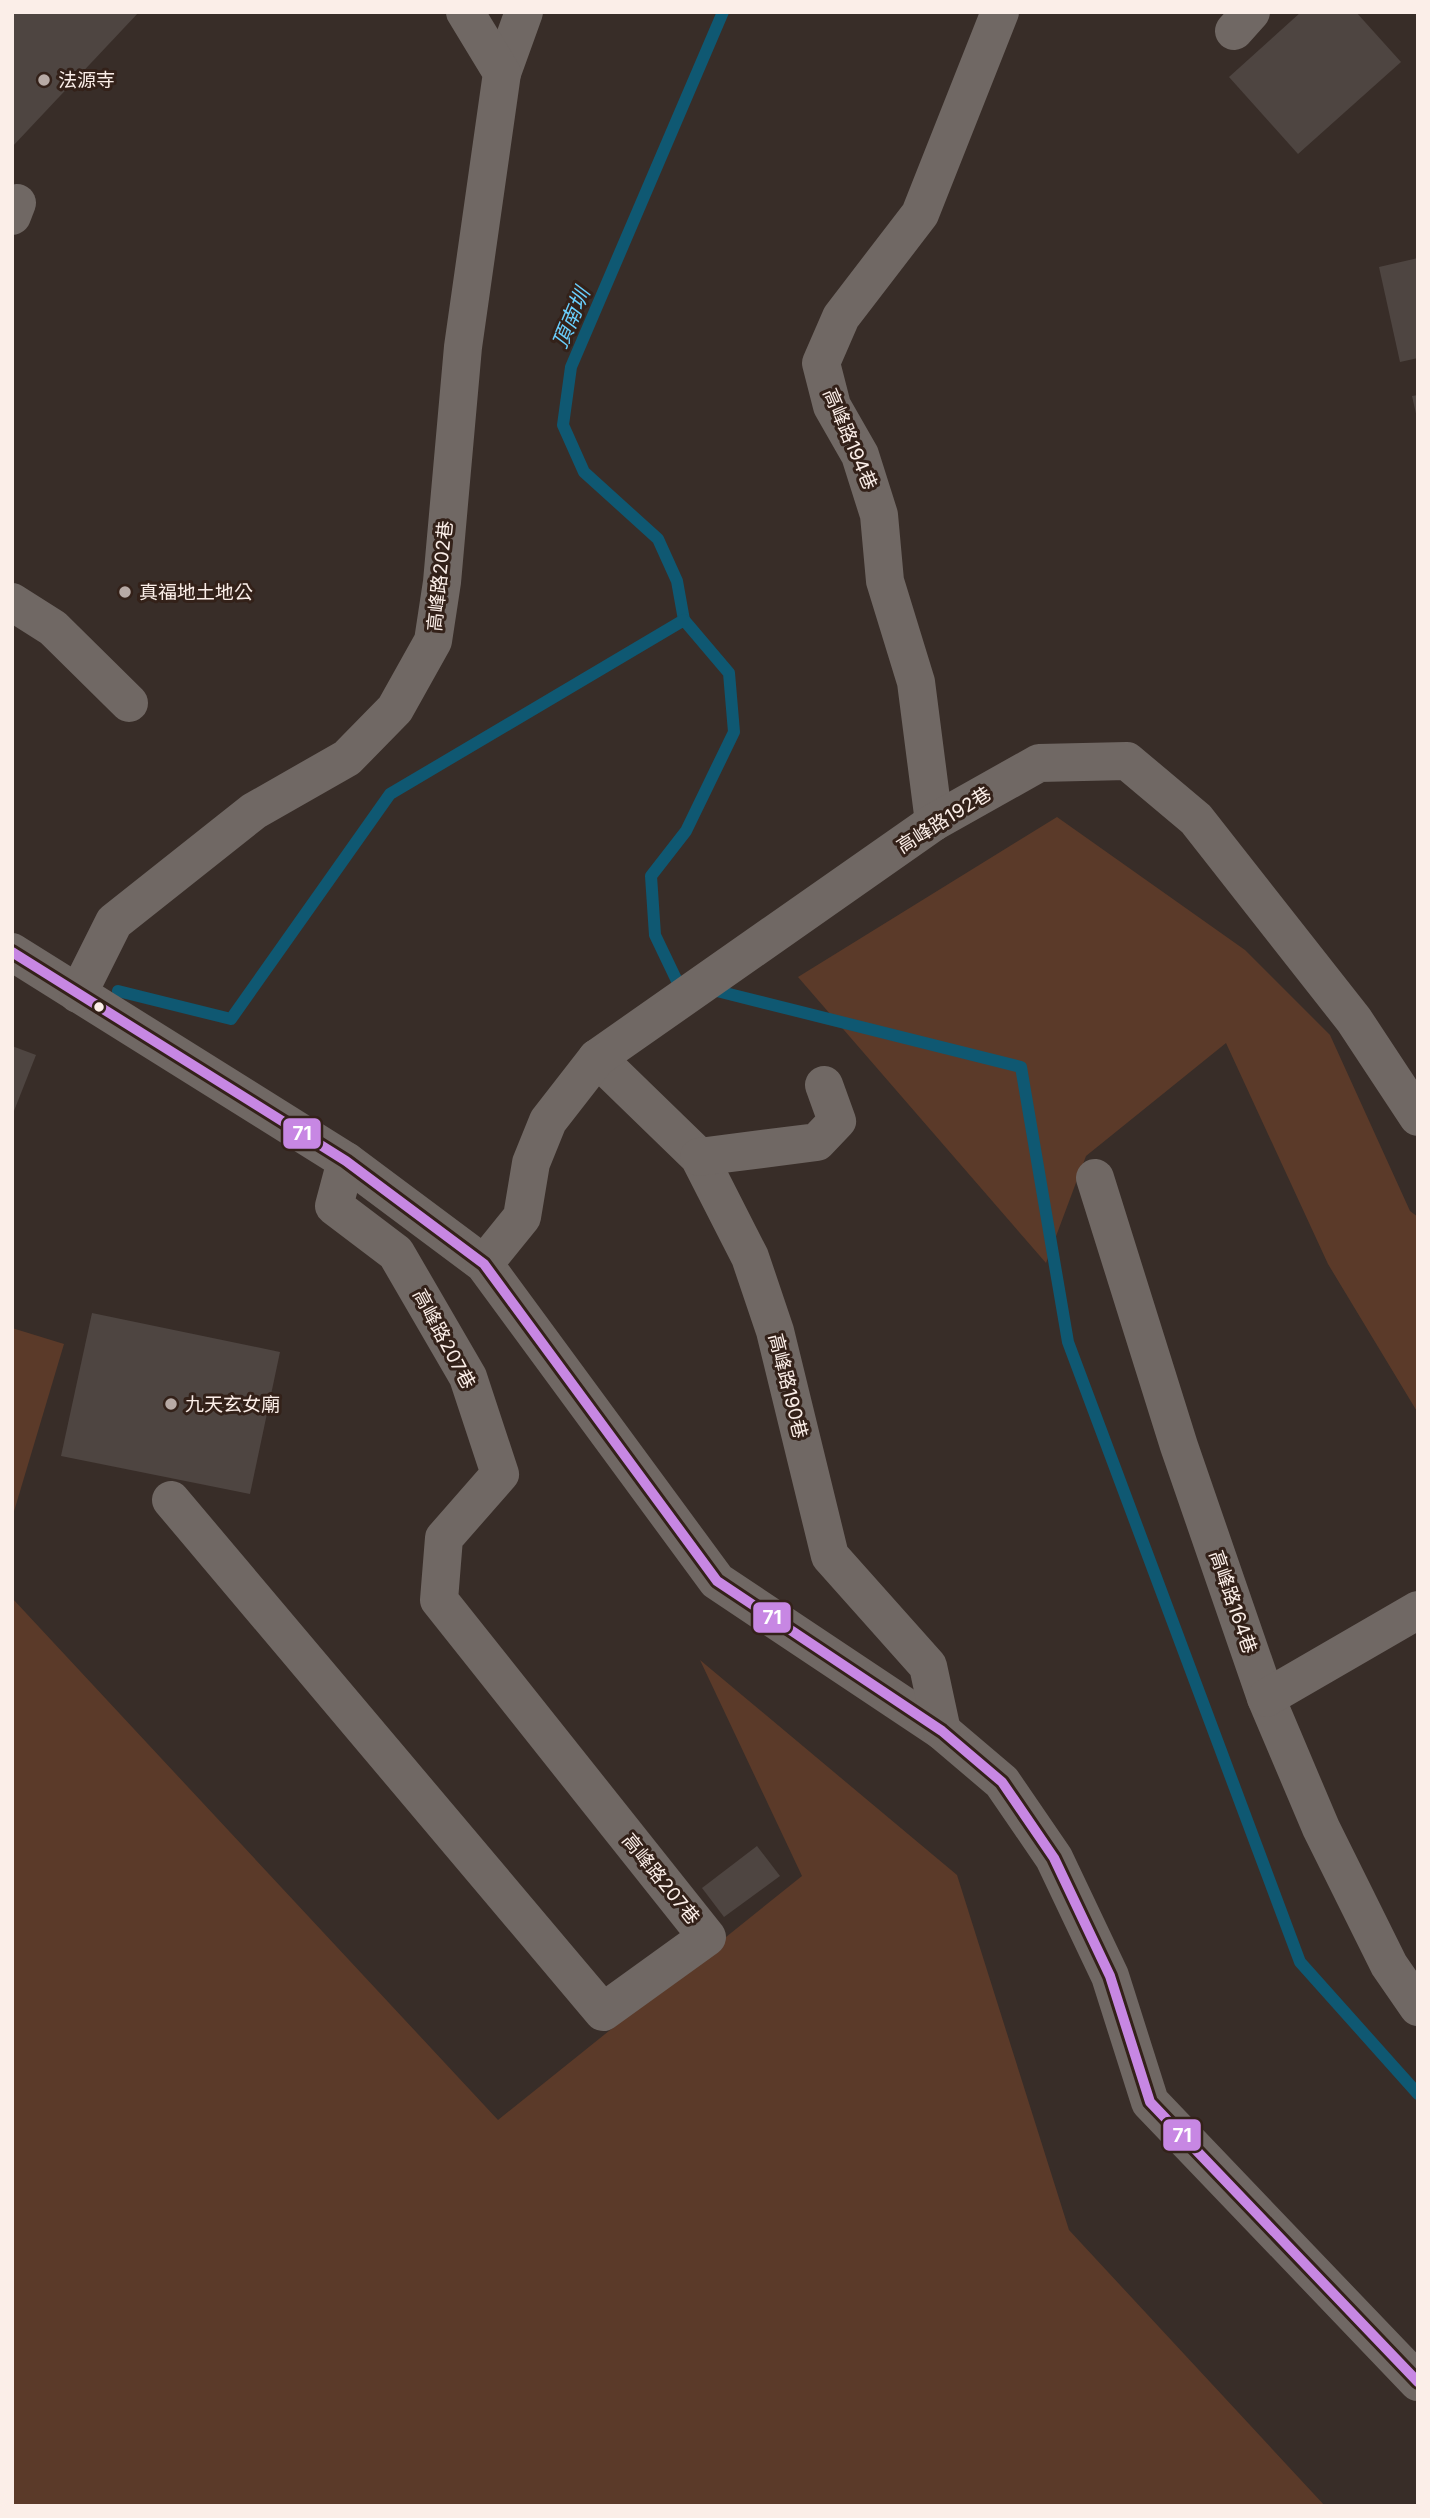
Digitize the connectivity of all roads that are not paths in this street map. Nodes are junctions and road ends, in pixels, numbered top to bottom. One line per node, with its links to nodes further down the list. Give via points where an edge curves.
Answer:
1 (465, 12): 4 (street)
2 (524, 12): 4 (street, 高峰路202巷)
3 (1000, 12): 7 (street, 高峰路194巷, via 920,215 841,317 821,363 832,406 860,454 879,515 885,580 916,682)
4 (502, 73): 9 (street, 高峰路202巷, via 463,347 433,641 395,709 347,758 254,811 114,922)
5 (12, 602): 6 (street, via 52,628)
6 (129, 702)
7 (934, 822): 10 (street, 高峰路192巷); 12 (street, 高峰路192巷, via 1039,763 1127,761 1196,819 1354,1020)
8 (12, 952): 9 (street)
9 (78, 994): 14 (street)
10 (597, 1059): 13 (street, 高峰路190巷); 16 (street, 高峰路192巷, via 548,1121 531,1163 522,1217)
11 (824, 1086): 13 (street, via 837,1121 817,1142)
12 (1418, 1117)
13 (699, 1157): 20 (street, 高峰路190巷, via 750,1257 775,1331 831,1556 928,1667)
14 (346, 1161): 16 (street); 17 (street, 高峰路207巷, via 334,1206 396,1253 468,1377 500,1474 444,1538 439,1600 707,1937 603,2012)
15 (1095, 1178): 19 (street, 高峰路164巷, via 1179,1446)
16 (484, 1264): 20 (street, via 717,1581)
17 (171, 1500)
18 (1418, 1610): 19 (street)
19 (1266, 1698): 21 (street, 高峰路164巷, via 1321,1828)
20 (942, 1731): 23 (street, via 1002,1782 1054,1857 1110,1976 1150,2102)
21 (1404, 1956): 22 (street, 高峰路164巷)
22 (1418, 2007)
23 (1418, 2382)

